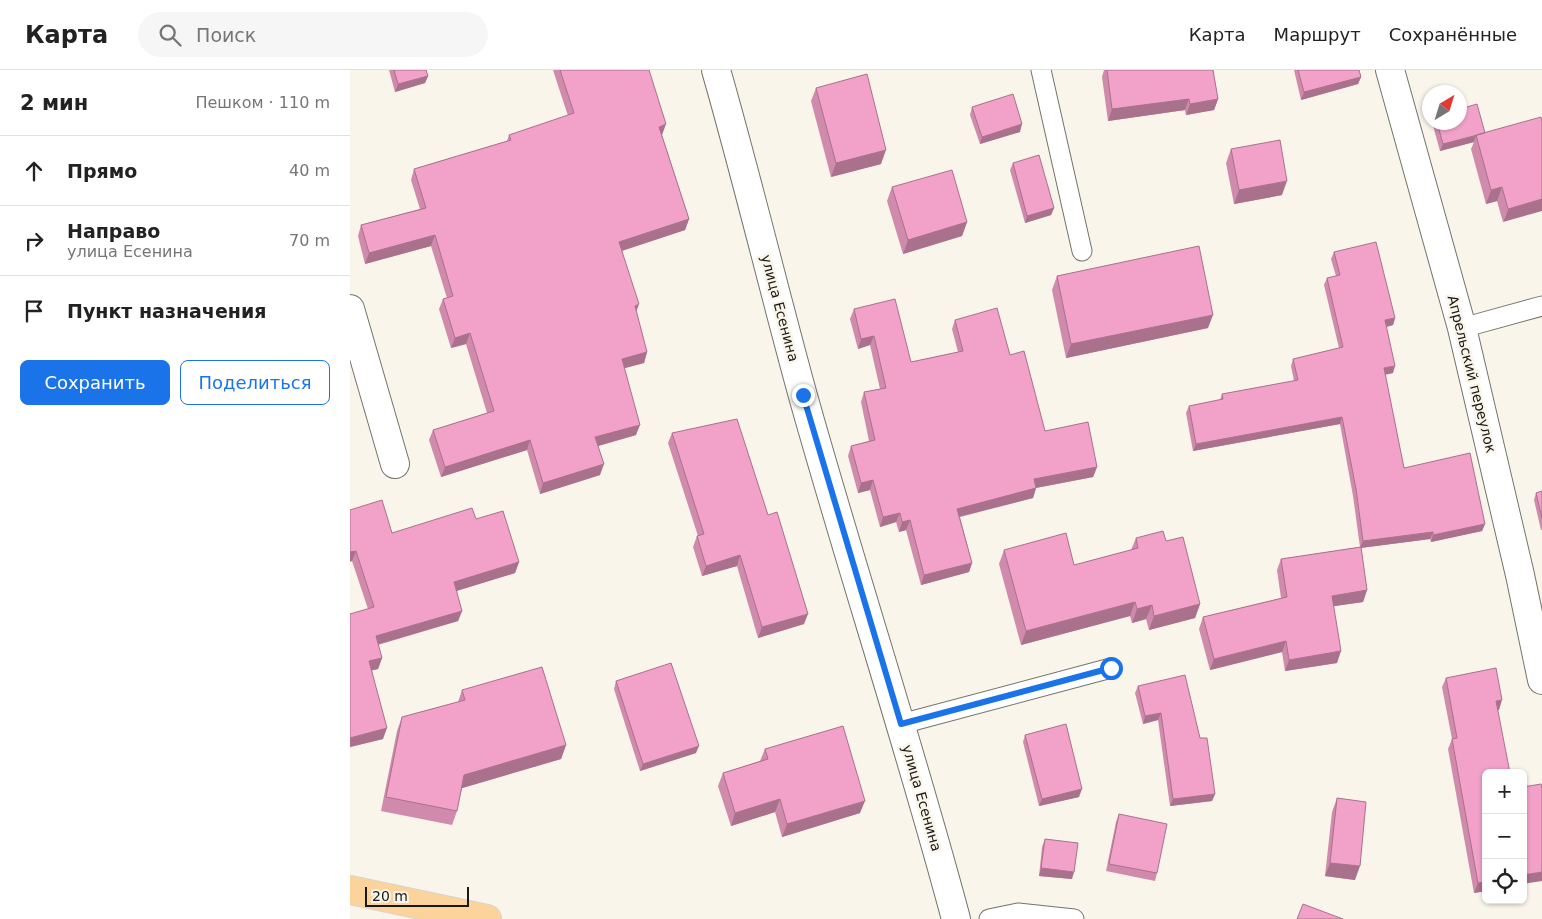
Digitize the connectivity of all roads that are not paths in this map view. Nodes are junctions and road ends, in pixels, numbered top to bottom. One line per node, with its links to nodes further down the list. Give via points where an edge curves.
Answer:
1 (716, 70): 11 (street, улица Есенина, via 803,395)
2 (1041, 70): 4 (lane)
3 (1390, 70): 7 (street, Апрельский переулок)
4 (1082, 252)
5 (1542, 306): 7 (lane)
6 (350, 309): 8 (street)
7 (1462, 328): 10 (street, Апрельский переулок)
8 (395, 464)
9 (1111, 668): 11 (lane)
10 (1542, 680)
11 (901, 724): 14 (street, улица Есенина)
12 (350, 890): 13 (main road)
13 (487, 919)
14 (956, 919)
15 (989, 919): 16 (lane, via 1018,913)
16 (1074, 919)

